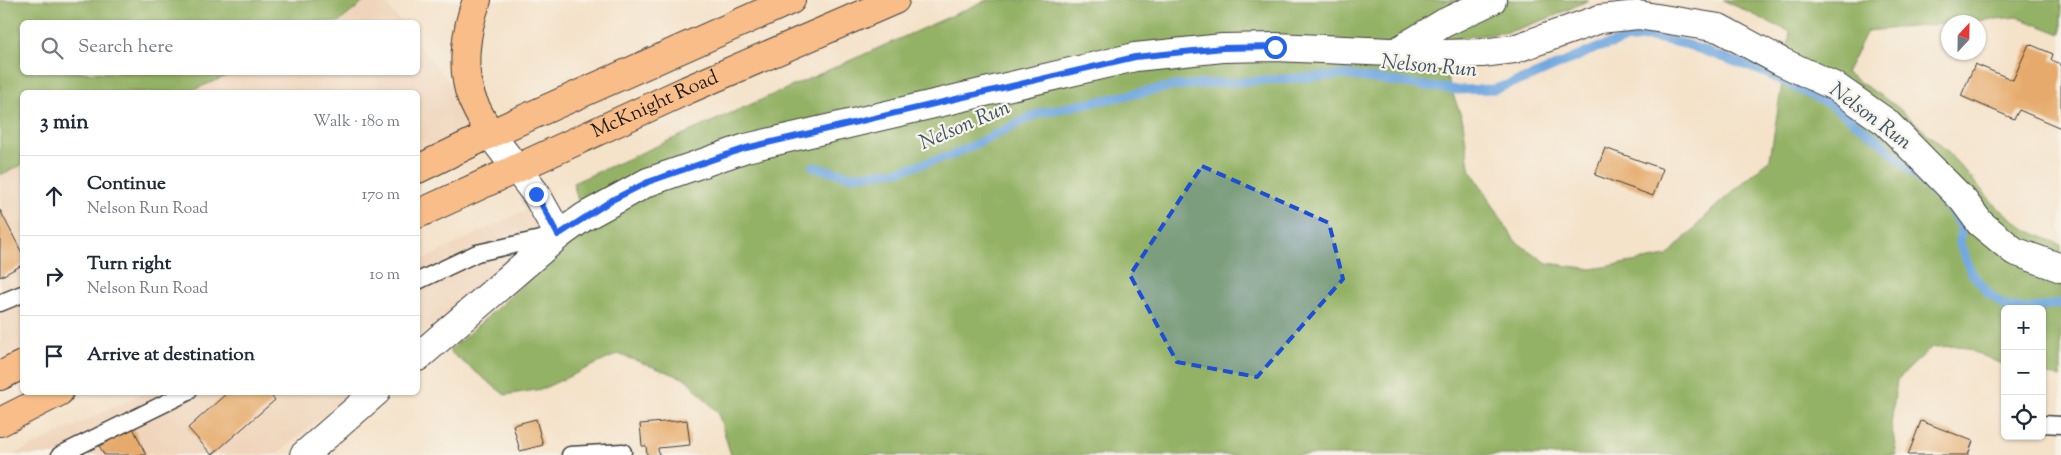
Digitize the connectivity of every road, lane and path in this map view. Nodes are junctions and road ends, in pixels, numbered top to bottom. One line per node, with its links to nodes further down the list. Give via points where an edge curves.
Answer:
1 (477, 0): 6 (highway, via 468,35 468,79 472,98)
2 (791, 0): 6 (highway, McKnight Road)
3 (896, 0): 8 (highway, McKnight Road)
4 (1492, 0): 5 (street, via 1444,23)
5 (1396, 52): 10 (street, via 1223,48 1135,57 746,148 648,182 612,200); 11 (street, via 1482,53 1514,49 1600,19 1638,15 1719,28 1836,87 1886,122 1963,200 1980,223 2014,251)
6 (490, 134): 7 (highway, McKnight Road); 8 (street)
7 (420, 168)
8 (517, 168): 9 (highway, McKnight Road); 10 (street, via 536,194)
9 (420, 213)
10 (558, 235): 12 (lane, via 477,253); 15 (street)
11 (2061, 268)
12 (420, 280)
13 (20, 295): 14 (lane)
14 (0, 303)
15 (420, 355)
16 (20, 366): 17 (highway)
17 (0, 376)
18 (53, 395): 21 (highway)
19 (182, 395): 25 (lane)
20 (373, 395): 26 (street)
21 (0, 422)
22 (2046, 424): 23 (lane)
23 (2061, 426)
24 (623, 452): 27 (lane)
25 (60, 455)
26 (304, 455)
27 (570, 455)

